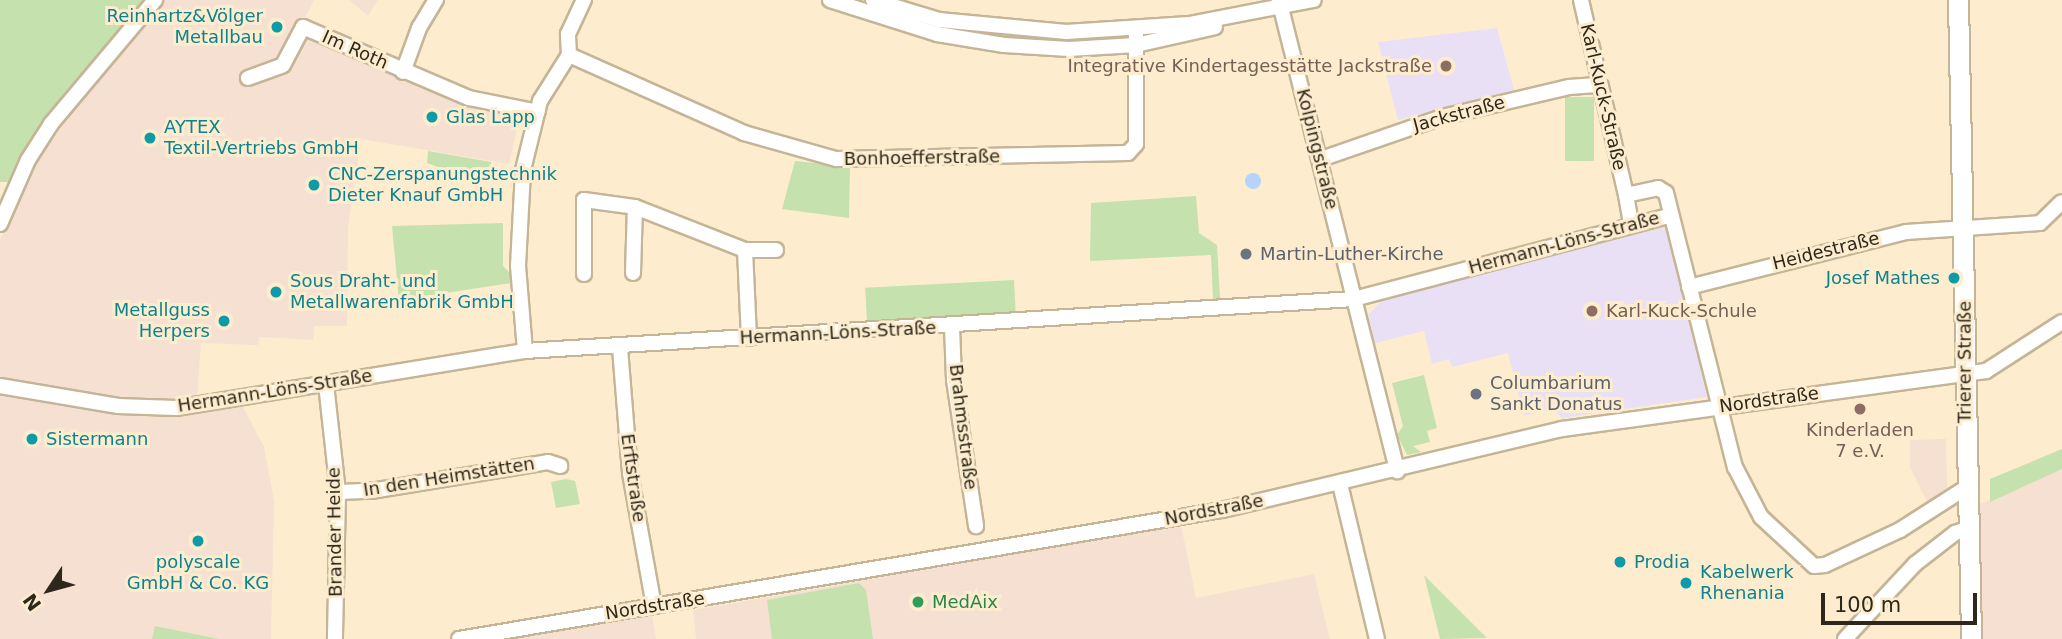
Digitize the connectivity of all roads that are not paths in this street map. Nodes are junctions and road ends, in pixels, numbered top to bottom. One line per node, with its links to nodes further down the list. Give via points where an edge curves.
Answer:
1 (155, 0): 25 (street, via 51,124 28,160)
2 (436, 0): 15 (street, Im Roth, via 419,28)
3 (584, 0): 14 (street, via 568,34)
4 (831, 0): 11 (street)
5 (873, 0): 11 (street)
6 (1314, 0): 9 (street)
7 (1581, 0): 17 (street, Karl-Kuck-Straße)
8 (1958, 0): 26 (main road, Trierer Straße)
9 (1280, 4): 10 (street); 19 (street, Kolpingstraße)
10 (1252, 14): 12 (street); 13 (street, via 1158,43)
11 (893, 15): 12 (street, via 1004,30); 13 (street, via 1004,45 1069,49)
12 (1136, 30): 13 (street, Bonhoefferstraße)
13 (1136, 45): 14 (street, Bonhoefferstraße, via 1136,144 1128,153 882,160 836,159 796,151 744,133)
14 (569, 55): 18 (street, via 545,89)
15 (403, 72): 16 (street, Im Roth, via 303,27 284,65); 18 (street, Im Roth, via 469,98)
16 (248, 78)
17 (1600, 85): 19 (street, Jackstraße, via 1442,117); 20 (street, Karl-Kuck-Straße)
18 (538, 112): 39 (street, via 523,170 517,219)
19 (1321, 159): 34 (street, Kolpingstraße)
20 (1626, 195): 23 (street, Karl-Kuck-Straße, via 1663,189); 24 (street, Karl-Kuck-Straße)
21 (2062, 202): 26 (street, Heidestraße, via 2040,223)
22 (635, 207): 27 (street); 31 (street); 32 (street, via 584,200)
23 (1671, 215): 24 (street, Hermann-Löns-Straße); 33 (street, Karl-Kuck-Straße)
24 (1631, 223): 34 (street, Hermann-Löns-Straße)
25 (0, 224)
26 (1964, 226): 33 (street, Heidestraße, via 1863,240); 40 (main road, Trierer Straße)
27 (691, 228): 28 (street); 29 (street)
28 (691, 245)
29 (745, 250): 30 (street); 37 (street)
30 (776, 250)
31 (633, 273)
32 (584, 274)
33 (1689, 287): 43 (street, Karl-Kuck-Straße)
34 (1354, 299): 36 (street, Hermann-Löns-Straße); 45 (street, Kolpingstraße)
35 (2062, 322): 40 (street, Nordstraße, via 1986,371)
36 (952, 327): 37 (street, Hermann-Löns-Straße); 49 (street, Brahmsstraße, via 954,380)
37 (749, 338): 38 (street, Hermann-Löns-Straße)
38 (620, 348): 39 (street, Hermann-Löns-Straße); 51 (street, Erftstraße, via 630,473)
39 (525, 351): 41 (street, Hermann-Löns-Straße)
40 (1966, 374): 43 (street, Nordstraße); 47 (main road, Trierer Straße)
41 (326, 384): 42 (street, Hermann-Löns-Straße, via 176,408 118,406); 48 (street, Brander Heide)
42 (0, 386)
43 (1719, 407): 45 (street, Nordstraße, via 1562,429); 47 (street, Karl-Kuck-Straße, via 1745,493 1761,517 1814,566 1900,530)
44 (560, 466): 48 (street, In den Heimstätten, via 548,462 371,491)
45 (1397, 471): 46 (street, Nordstraße)
46 (1339, 484): 51 (street, Nordstraße, via 1222,510); 54 (street)
47 (1967, 487): 50 (main road, Trierer Straße)
48 (338, 492): 52 (street, Brander Heide)
49 (976, 526)
50 (1969, 528): 55 (street, via 1955,533 1915,564); 56 (main road, Trierer Straße)
51 (654, 606): 53 (street, Nordstraße)
52 (335, 639)
53 (459, 639)
54 (1377, 639)
55 (1845, 639)
56 (1971, 639)

